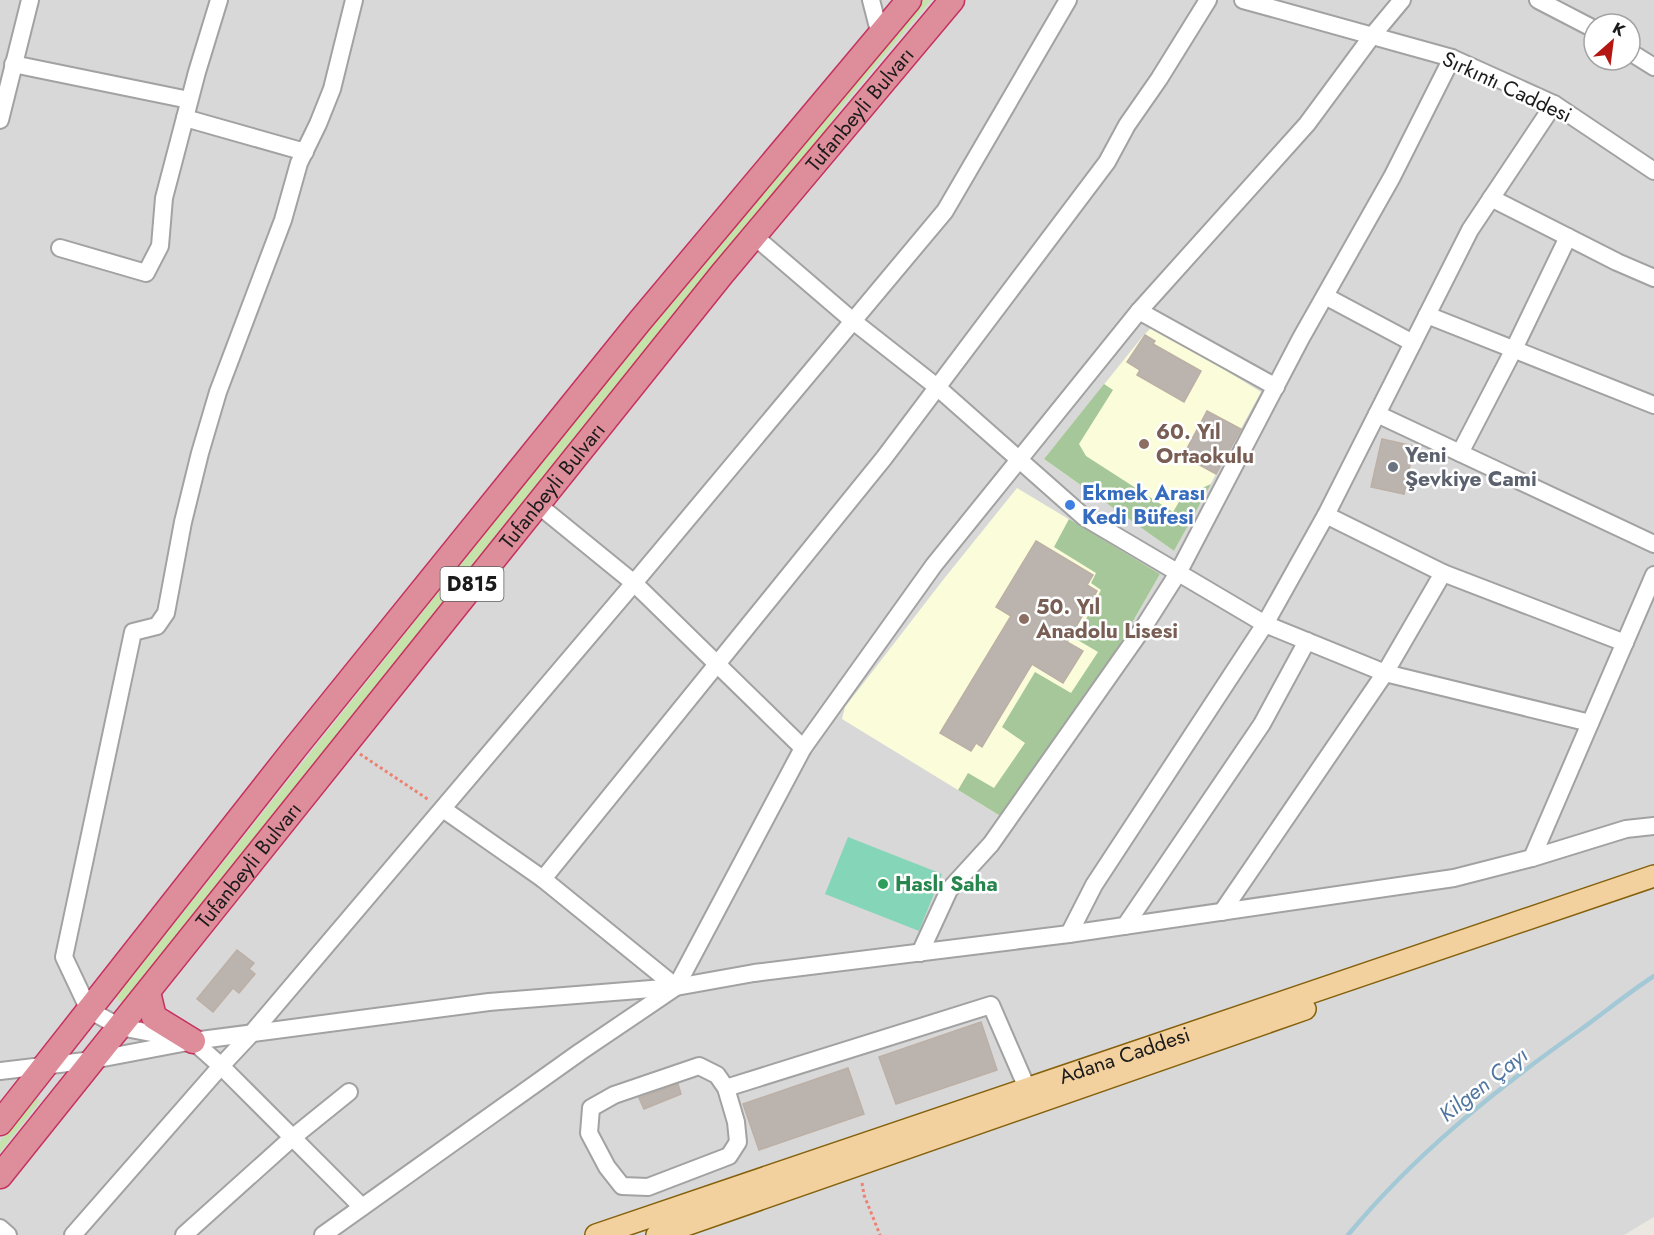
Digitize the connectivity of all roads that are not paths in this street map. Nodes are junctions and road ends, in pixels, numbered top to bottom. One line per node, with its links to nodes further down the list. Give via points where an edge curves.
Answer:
1 (30, 0): 17 (street)
2 (219, 0): 18 (street)
3 (354, 0): 22 (street, via 332,89)
4 (871, 0): 14 (street)
5 (909, 0): 14 (highway, Tufanbeyli Bulvarı / D815)
6 (952, 0): 25 (highway, Tufanbeyli Bulvarı / D815)
7 (1068, 0): 32 (street, via 945,211)
8 (1208, 0): 35 (street, via 1107,162)
9 (1243, 0): 12 (street, Sırkıntı Caddesi)
10 (1402, 0): 15 (street)
11 (1538, 0): 13 (street)
12 (1277, 4): 15 (street, Sırkıntı Caddesi)
13 (1582, 23)
14 (880, 35): 67 (highway, Tufanbeyli Bulvarı / D815, via 602,369)
15 (1372, 36): 16 (street, Sırkıntı Caddesi); 30 (street, via 1307,124)
16 (1452, 58): 19 (street, Sırkıntı Caddesi); 29 (street, via 1392,177)
17 (13, 64): 18 (street); 21 (street)
18 (189, 100): 20 (street)
19 (1554, 104): 23 (street, Sırkıntı Caddesi); 24 (street)
20 (185, 118): 22 (street); 27 (street, via 164,198 160,246 146,273)
21 (0, 120)
22 (305, 152): 67 (street, via 218,392 183,522 166,613 157,626 133,632 64,957)
23 (1654, 171)
24 (1491, 198): 26 (street); 31 (street, via 1470,230)
25 (754, 236): 32 (street); 41 (highway, Tufanbeyli Bulvarı / D815)
26 (1568, 237): 28 (street); 34 (street)
27 (60, 248)
28 (1654, 278)
29 (1325, 296): 33 (street); 36 (street)
30 (1139, 311): 36 (street); 40 (street)
31 (1427, 315): 33 (street); 34 (street)
32 (853, 321): 35 (street); 47 (street)
33 (1413, 343): 38 (street)
34 (1513, 351): 37 (street); 39 (street)
35 (937, 387): 40 (street); 51 (street)
36 (1276, 387): 44 (street)
37 (1654, 405)
38 (1377, 414): 39 (street); 42 (street)
39 (1460, 453): 43 (street)
40 (1019, 460): 44 (street, via 1084,517); 54 (street, via 934,565)
41 (537, 504): 47 (street); 66 (highway, Tufanbeyli Bulvarı / D815)
42 (1326, 515): 45 (street); 48 (street)
43 (1654, 544)
44 (1178, 573): 48 (street); 64 (street, via 991,844 949,890)
45 (1443, 573): 50 (street); 52 (street)
46 (1654, 575): 50 (street)
47 (634, 584): 51 (street); 55 (street)
48 (1265, 624): 49 (street); 63 (street, via 1094,885)
49 (1306, 641): 52 (street); 62 (street, via 1262,724)
50 (1624, 643): 53 (street)
51 (718, 663): 54 (street); 59 (street)
52 (1385, 673): 53 (street); 61 (street)
53 (1590, 723): 57 (street)
54 (803, 748): 65 (street)
55 (443, 809): 59 (street); 69 (street)
56 (1654, 826): 57 (street, via 1626,829)
57 (1532, 858): 61 (street, via 1454,878)
58 (1654, 876): 76 (main road, Adana Caddesi)
59 (543, 879): 65 (street)
60 (1654, 889): 88 (main road)
61 (1222, 912): 62 (street)
62 (1125, 926): 63 (street)
63 (1069, 934): 64 (street)
64 (920, 953): 65 (street)
65 (676, 987): 69 (street, via 489,1002); 81 (street)
66 (148, 992): 68 (highway, Tufanbeyli Bulvarı / D815); 70 (highway, via 154,1017)
67 (89, 1010): 68 (street); 72 (highway, Tufanbeyli Bulvarı / D815)
68 (120, 1027): 70 (street); 71 (highway, Tufanbeyli Bulvarı / D815)
69 (252, 1034): 70 (street); 73 (street)
70 (193, 1041): 71 (street); 73 (street)
71 (93, 1060): 72 (street); 80 (highway, Tufanbeyli Bulvarı / D815)
72 (45, 1066): 74 (street); 78 (highway, Tufanbeyli Bulvarı / D815)
73 (221, 1066): 79 (street); 84 (street)
74 (0, 1071)
75 (726, 1088): 75 (street, via 717,1075 699,1066 615,1095 591,1108 589,1133 622,1186 648,1187 729,1156 738,1142); 76 (street, via 991,1005)
76 (1027, 1088): 87 (main road, Adana Caddesi)
77 (349, 1092): 79 (street)
78 (0, 1123)
79 (292, 1138): 81 (street); 85 (street)
80 (0, 1176)
81 (362, 1207): 86 (street)
82 (0, 1228): 83 (street)
83 (9, 1235)
84 (73, 1235)
85 (184, 1235)
86 (323, 1235)
87 (596, 1235)
88 (657, 1235)

